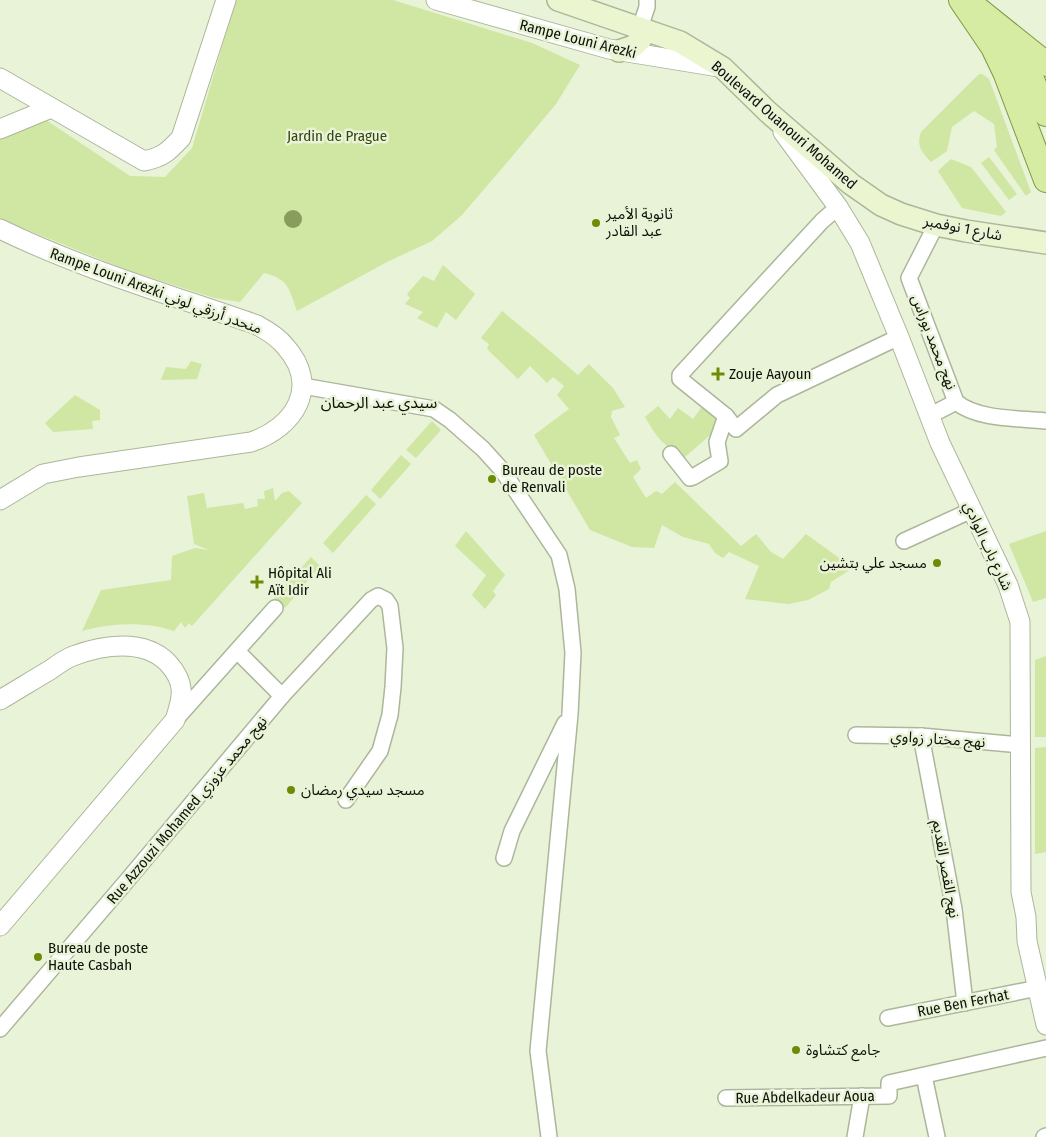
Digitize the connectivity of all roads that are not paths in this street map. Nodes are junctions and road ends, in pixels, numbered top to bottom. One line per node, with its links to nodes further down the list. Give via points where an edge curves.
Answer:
1 (226, 0): 13 (street, via 181,138 168,152 158,158 144,160)
2 (436, 0): 9 (street, Rampe Louni Arezki)
3 (558, 0): 7 (main road, Boulevard Ouanouri Mohamed)
4 (647, 0): 7 (street, via 647,7)
5 (961, 0): 17 (main road, via 989,40 1005,72)
6 (967, 0): 8 (main road)
7 (635, 26): 9 (main road, via 640,39 634,46); 11 (main road, Boulevard Ouanouri Mohamed, via 680,42)
8 (1017, 40): 10 (main road); 15 (main road)
9 (619, 51): 11 (street, Rampe Louni Arezki)
10 (1046, 64)
11 (723, 68): 14 (main road, Boulevard Ouanouri Mohamed)
12 (0, 78): 13 (street)
13 (51, 108): 16 (street)
14 (768, 112): 18 (main road, Boulevard Ouanouri Mohamed, via 851,184); 19 (street, شارع باب الوادي)
15 (1046, 114)
16 (0, 129)
17 (1046, 180)
18 (882, 205): 20 (main road, شارع 1 نوفمبر)
19 (838, 207): 23 (street, شارع باب الوادي, via 860,242); 26 (street, via 680,375)
20 (936, 225): 22 (main road, شارع 1 نوفمبر); 25 (street, نهج محمد بوراس, via 909,278)
21 (0, 229): 24 (street, Rampe Louni Arezki منحدر أرزقي لوني, via 80,264 257,325 289,351)
22 (1046, 243)
23 (899, 337): 26 (street, via 777,395 736,429); 27 (street, شارع باب الوادي)
24 (303, 386): 30 (street, via 294,410 268,436 251,442 43,474); 37 (street, via 434,409 483,449 502,470 559,555 571,627)
25 (956, 402): 27 (street); 28 (street, نهج محمد بوراس, via 976,413)
26 (726, 416): 29 (street, via 717,442 718,463 690,478)
27 (929, 416): 31 (street, شارع باب الوادي)
28 (1046, 421)
29 (671, 454)
30 (0, 500)
31 (972, 510): 32 (street); 41 (street, شارع باب الوادي, via 1008,585 1020,622)
32 (904, 541)
33 (275, 608): 34 (street)
34 (237, 651): 35 (street); 38 (street)
35 (282, 696): 42 (street, Rue Azzouzi Mohamed نهج محمد عزوزي, via 371,600 378,596 386,600 390,606 395,648 390,715 380,752); 49 (street, Rue Azzouzi Mohamed نهج محمد عزوزي)
36 (0, 700): 38 (street, via 71,657 98,649 134,647 162,658 179,679 182,691)
37 (570, 714): 43 (street, via 512,831); 54 (street, via 538,1051)
38 (175, 720): 44 (street)
39 (856, 735): 40 (street, نهج مختار زواوي)
40 (921, 736): 41 (street, نهج مختار زواوي); 46 (street, نهج القصر القديم, via 954,909)
41 (1021, 745): 45 (street, شارع باب الوادي, via 1021,892 1027,941)
42 (346, 800)
43 (504, 858)
44 (0, 926)
45 (1038, 988): 46 (street, Rue Ben Ferhat); 48 (street, شارع باب الوادي)
46 (965, 1003): 47 (street, Rue Ben Ferhat)
47 (888, 1018)
48 (1046, 1025)
49 (0, 1029)
50 (1046, 1048): 51 (street, Rue Abdelkadeur Aoua)
51 (924, 1076): 52 (street, Rue Abdelkadeur Aoua, via 889,1083 889,1096); 56 (street)
52 (862, 1096): 53 (street, Rue Abdelkadeur Aoua); 55 (street)
53 (726, 1098)
54 (549, 1137)
55 (855, 1137)
56 (937, 1137)

